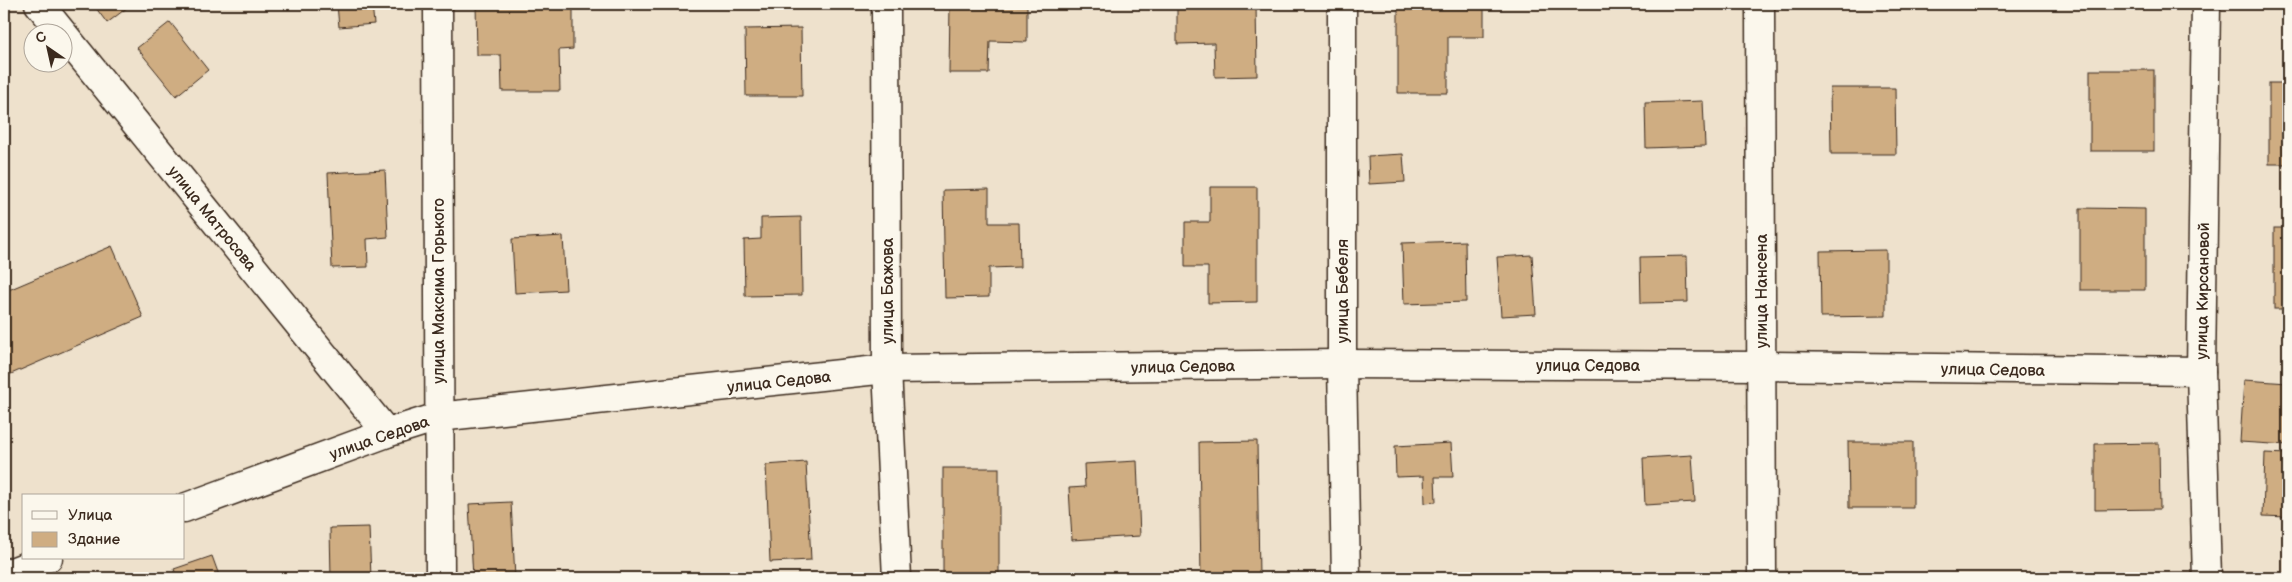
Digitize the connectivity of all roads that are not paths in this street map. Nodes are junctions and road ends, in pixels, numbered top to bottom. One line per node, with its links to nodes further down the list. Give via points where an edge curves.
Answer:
1 (39, 4): 12 (street, улица Матросова)
2 (438, 4): 11 (street, улица Максима Горького)
3 (886, 4): 9 (street, улица Бажова)
4 (1342, 4): 7 (street, улица Бебеля)
5 (1760, 4): 8 (street, улица Нансена)
6 (2206, 4): 10 (street, улица Кирсановой)
7 (1342, 364): 8 (street, улица Седова); 9 (street, улица Седова); 18 (street, улица Бебеля)
8 (1761, 366): 10 (street, улица Седова); 19 (street, улица Нансена)
9 (887, 369): 11 (street, улица Седова); 17 (street, улица Бажова)
10 (2201, 371): 20 (street, улица Кирсановой)
11 (438, 417): 12 (street, улица Седова); 16 (street, улица Максима Горького)
12 (387, 433): 13 (street, улица Седова)
13 (185, 508)
14 (43, 560): 15 (street)
15 (4, 575)
16 (440, 578)
17 (897, 578)
18 (1346, 578)
19 (1762, 578)
20 (2207, 578)

